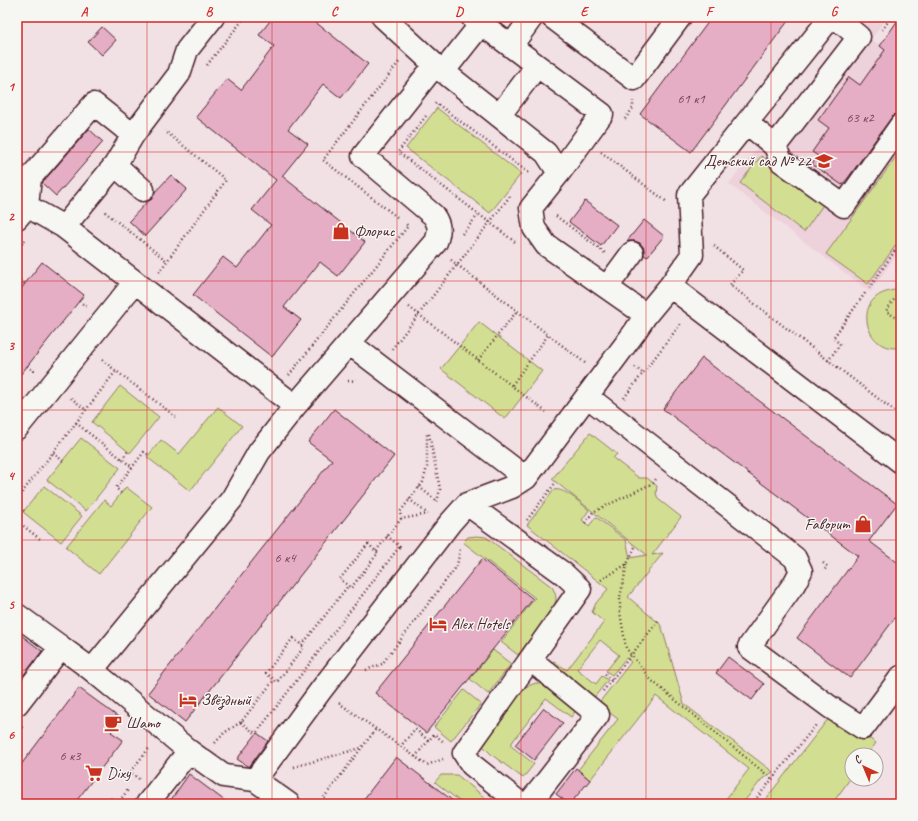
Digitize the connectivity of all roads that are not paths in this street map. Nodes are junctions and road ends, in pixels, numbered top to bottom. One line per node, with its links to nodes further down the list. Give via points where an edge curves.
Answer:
1 (213, 17): 15 (lane, via 187,50 178,74)
2 (383, 17): 10 (lane)
3 (532, 17): 9 (lane)
4 (552, 17): 5 (lane, via 634,78)
5 (680, 17)
6 (831, 17): 13 (lane)
7 (835, 17): 16 (lane, via 859,37)
8 (475, 23): 9 (lane); 10 (lane)
9 (511, 46): 18 (lane, via 602,114)
10 (439, 68): 12 (lane); 27 (lane, via 363,156 432,215 438,223 440,232 436,242)
11 (533, 71): 12 (lane)
12 (499, 116): 18 (lane, via 546,152)
13 (747, 123): 16 (lane); 24 (lane, via 689,195 692,255)
14 (901, 125): 16 (lane, via 844,206 781,161)
15 (134, 135): 17 (lane); 20 (lane, via 94,104 30,178)
16 (775, 146)
17 (115, 165): 19 (lane); 21 (lane)
18 (559, 173): 25 (lane, via 531,208 534,228 546,245)
19 (143, 190)
20 (22, 212): 21 (lane)
21 (64, 227): 23 (lane)
22 (628, 260): 25 (lane)
23 (135, 282): 29 (lane); 30 (lane)
24 (670, 286): 26 (lane); 31 (lane)
25 (607, 287): 26 (lane)
26 (646, 314): 28 (lane)
27 (349, 343): 29 (lane); 32 (lane)
28 (588, 397): 32 (lane); 38 (lane, via 795,558 801,571 749,647 863,728)
29 (295, 406): 37 (lane, via 259,452 232,499)
30 (17, 428)
31 (901, 462)
32 (526, 478): 33 (lane)
33 (467, 504): 36 (lane, via 564,574 580,589); 41 (lane, via 321,690)
34 (17, 615): 35 (lane)
35 (61, 647): 37 (lane); 39 (lane)
36 (531, 660): 44 (lane, via 457,750); 45 (lane, via 598,715)
37 (92, 670): 40 (lane)
38 (901, 677)
39 (22, 713)
40 (195, 756): 41 (lane, via 224,776); 42 (lane)
41 (255, 780): 43 (lane)
42 (147, 804)
43 (289, 804)
44 (521, 804)
45 (528, 804)

